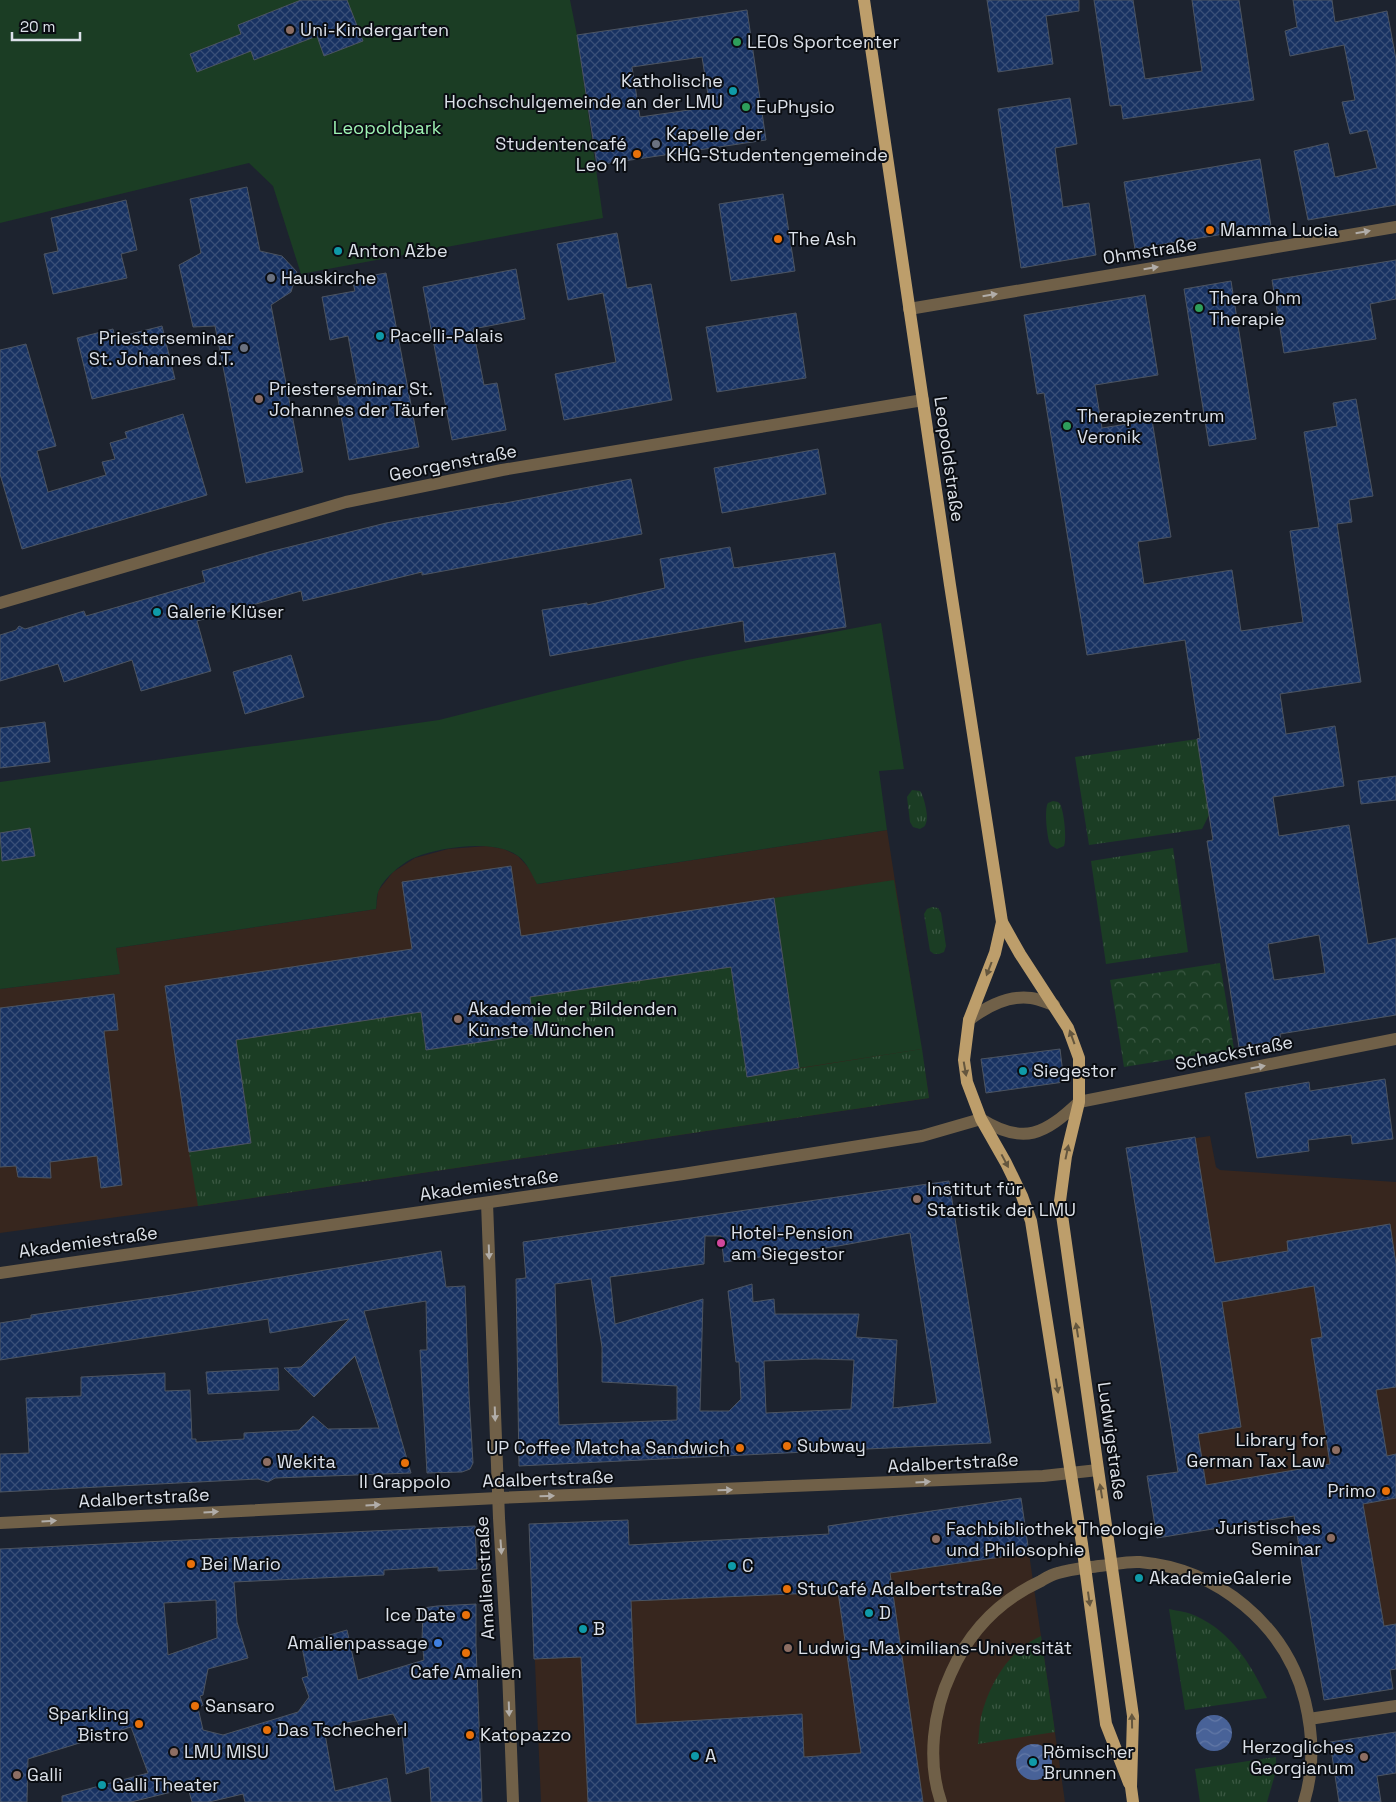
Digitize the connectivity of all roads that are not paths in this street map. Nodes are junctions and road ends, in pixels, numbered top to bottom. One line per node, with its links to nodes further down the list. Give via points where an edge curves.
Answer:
1 (864, 0): 3 (main road, Leopoldstraße)
2 (1396, 227): 3 (street, Ohmstraße, one-way to 2)
3 (909, 309): 4 (main road, Leopoldstraße)
4 (922, 400): 5 (street, Georgenstraße, via 502,470 346,502); 6 (main road, Leopoldstraße)
5 (1, 599)
6 (1002, 922): 7 (main road, Leopoldstraße); 8 (main road, Leopoldstraße, one-way to 8, via 995,952)
7 (1054, 1005): 8 (street, via 1031,998 1014,998 997,1003); 10 (main road, Leopoldstraße, one-way to 7, via 1079,1058 1068,1028)
8 (969, 1020): 11 (main road, Leopoldstraße, one-way to 11, via 964,1060)
9 (1396, 1039): 10 (street, Schackstraße, one-way to 9)
10 (1079, 1102): 11 (street, via 1059,1121 1031,1134 996,1129); 14 (main road, Ludwigstraße, one-way to 10, via 1060,1201 1066,1156)
11 (981, 1119): 12 (street, Akademiestraße, via 922,1136); 15 (main road, Ludwigstraße, one-way to 15, via 1006,1163 1031,1221)
12 (487, 1203): 13 (street, Akademiestraße); 16 (street, Amalienstraße, one-way to 16)
13 (0, 1272)
14 (1098, 1470): 15 (street, Adalbertstraße); 18 (main road, Ludwigstraße, one-way to 14)
15 (1070, 1474): 16 (street, Adalbertstraße, one-way to 15); 19 (main road, Ludwigstraße)
16 (498, 1498): 17 (street, Adalbertstraße, one-way to 16); 23 (street, Amalienstraße, one-way to 23)
17 (0, 1523)
18 (1112, 1565): 19 (street); 21 (street, via 1139,1562 1177,1568 1210,1582 1240,1601 1265,1625 1286,1653 1301,1685); 22 (main road, Ludwigstraße, one-way to 18, via 1133,1716)
19 (1085, 1568): 22 (main road, Ludwigstraße, one-way to 22, via 1106,1724); 24 (street, via 1057,1573 1023,1589 998,1608 958,1656 945,1685 937,1715 934,1746)
20 (1396, 1706): 21 (street)
21 (1309, 1719): 26 (street, via 1312,1745)
22 (1131, 1787): 25 (main road, Ludwigstraße)
23 (513, 1802)
24 (941, 1802)
25 (1133, 1802)
26 (1304, 1802)

